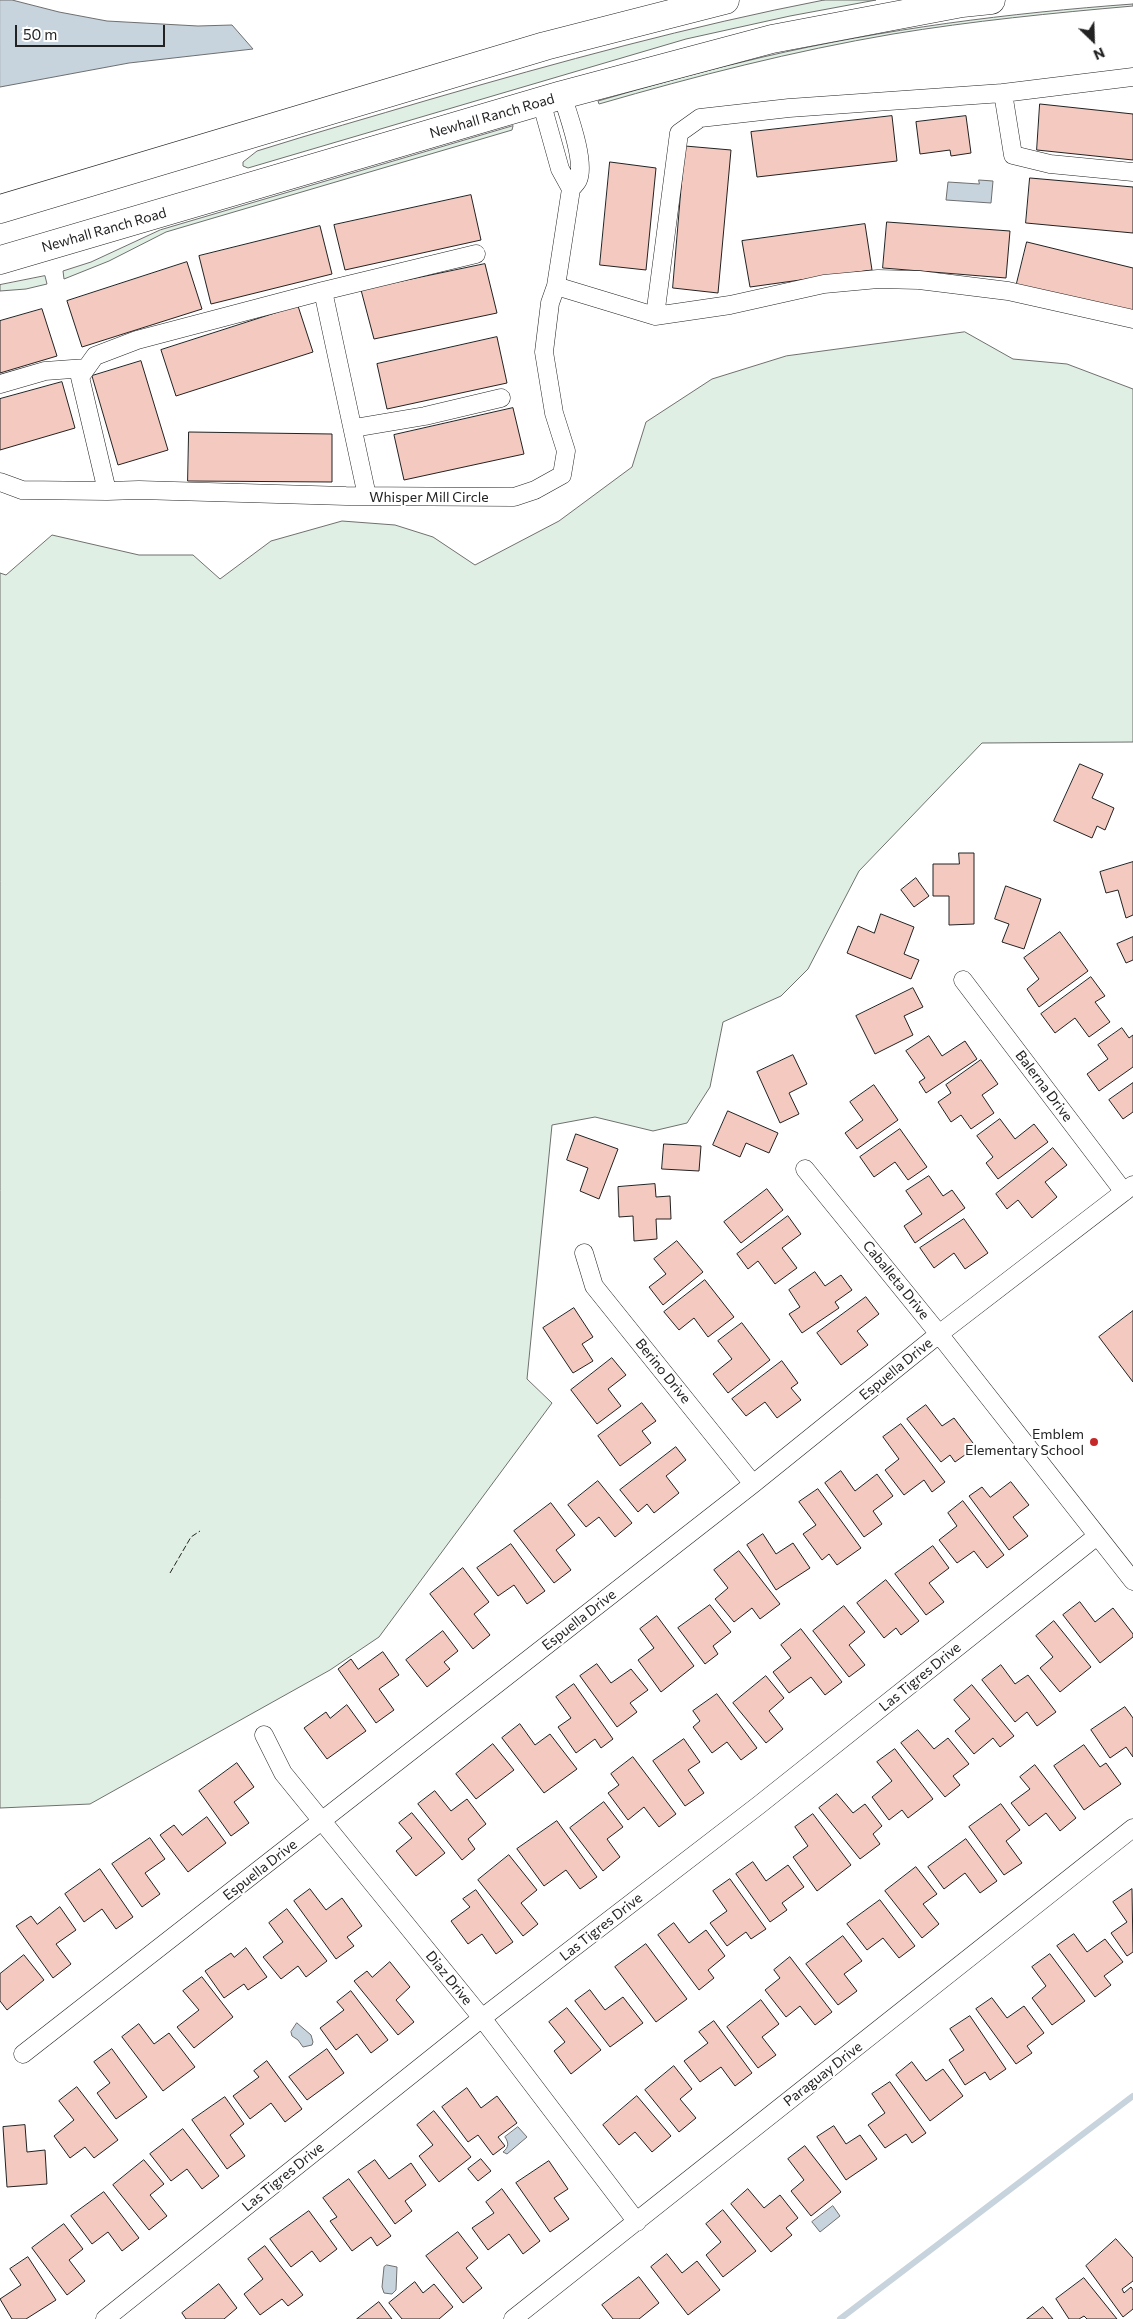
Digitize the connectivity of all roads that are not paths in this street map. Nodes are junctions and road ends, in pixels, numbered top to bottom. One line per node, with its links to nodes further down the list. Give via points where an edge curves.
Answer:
1 (724, 0): 7 (main road, via 545,46)
2 (991, 0): 5 (main road, Newhall Ranch Road, via 772,39)
3 (1133, 77): 4 (street)
4 (1003, 93): 6 (street, via 1013,155 1050,164); 12 (street, via 789,108 700,118 679,133)
5 (552, 98): 9 (main road, Newhall Ranch Road); 10 (street, Whisper Mill Circle, via 560,169 570,189)
6 (1133, 172)
7 (0, 209)
8 (476, 254): 11 (street)
9 (0, 260)
10 (556, 286): 12 (street); 20 (street, Whisper Mill Circle, via 550,303 544,352 554,413 566,451 562,475 514,498)
11 (323, 291): 14 (street, via 137,340 95,356); 17 (street)
12 (655, 316): 13 (street, via 730,305 824,284 878,279 919,280 1008,291)
13 (1133, 319)
14 (86, 368): 15 (street, via 45,371); 19 (street, via 80,377)
15 (0, 384)
16 (501, 398): 17 (street)
17 (354, 428): 20 (street)
18 (0, 482): 19 (street, Whisper Mill Circle, via 22,490)
19 (107, 492): 20 (street, Whisper Mill Circle)
20 (367, 496)
21 (963, 980): 23 (street, Balerna Drive)
22 (805, 1170): 25 (street, Caballeta Drive)
23 (1129, 1189): 25 (street, Espuella Drive)
24 (584, 1253): 26 (street, Berino Drive, via 594,1286)
25 (939, 1334): 26 (street, Espuella Drive); 27 (street, Caballeta Drive)
26 (753, 1484): 30 (street, Espuella Drive)
27 (1097, 1536): 28 (street, Caballeta Drive); 32 (street, Las Tigres Drive, via 759,1805)
28 (1133, 1581)
29 (264, 1735): 30 (street, Diaz Drive, via 283,1773)
30 (321, 1822): 32 (street, Diaz Drive); 33 (street, Espuella Drive)
31 (1133, 1828): 34 (street, Paraguay Drive)
32 (482, 2018): 34 (street, Diaz Drive); 35 (street, Las Tigres Drive)
33 (23, 2054)
34 (637, 2222): 36 (street, Paraguay Drive)
35 (105, 2319)
36 (513, 2319)

